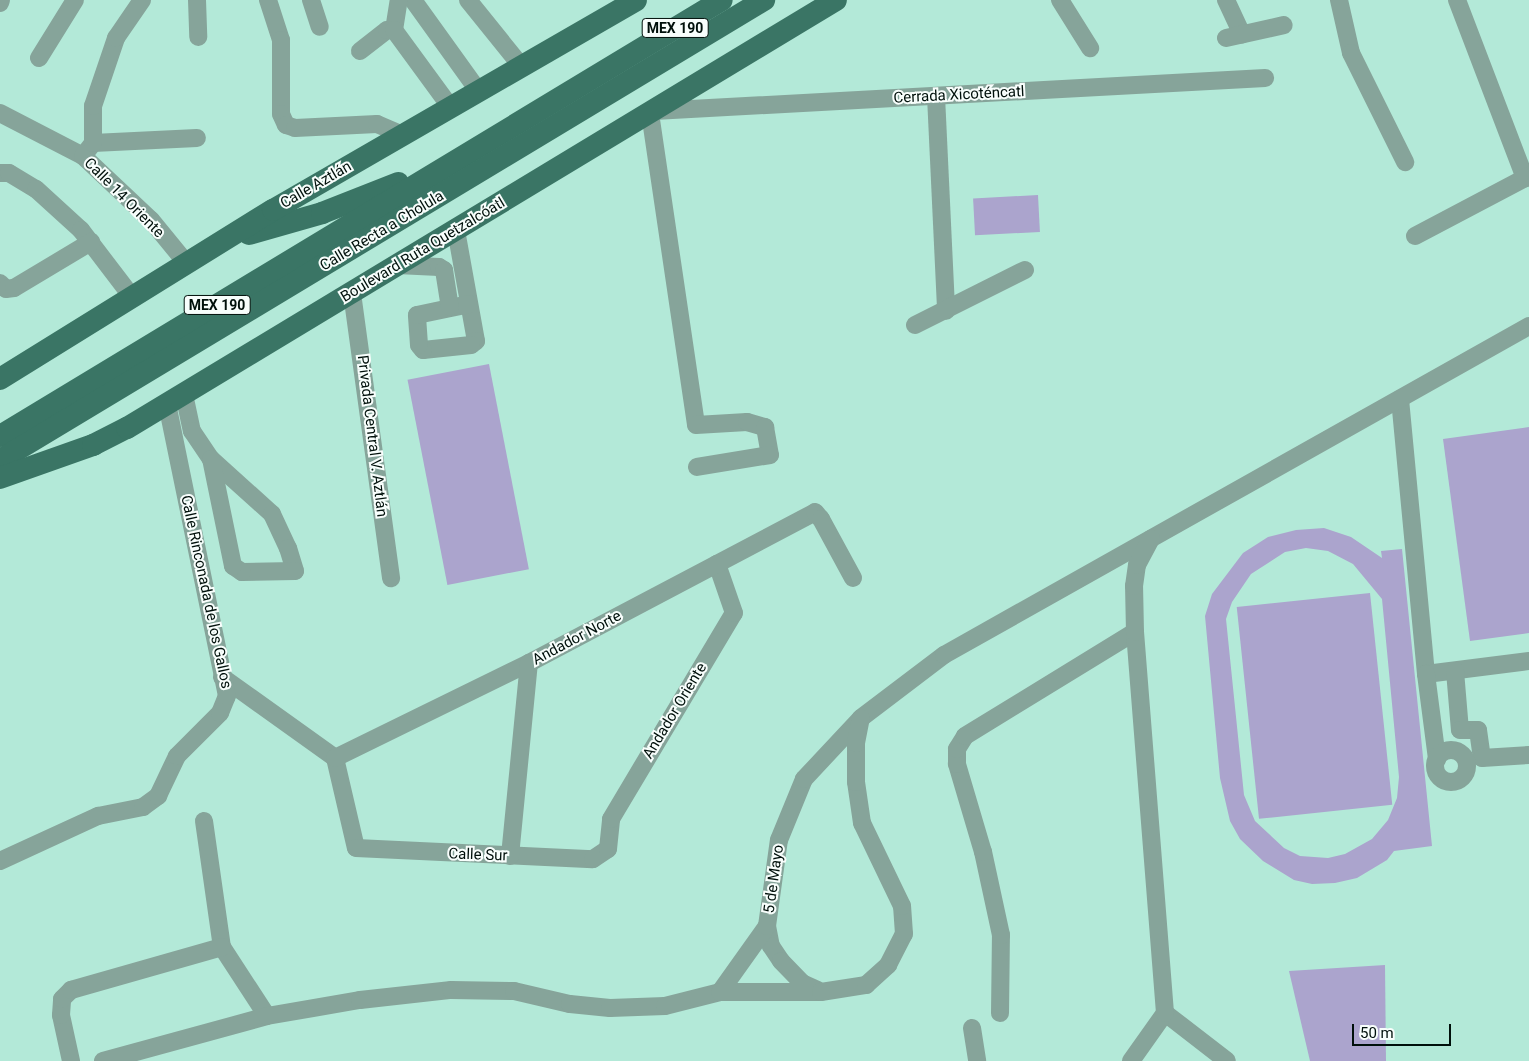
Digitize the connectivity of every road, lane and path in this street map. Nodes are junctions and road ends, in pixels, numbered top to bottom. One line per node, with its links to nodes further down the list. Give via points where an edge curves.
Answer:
1 (75, 0): 23 (street)
2 (142, 0): 33 (street, via 116,38 93,106)
3 (197, 0): 20 (street)
4 (268, 0): 31 (street, via 281,40 281,114 286,125 295,128 377,124)
5 (312, 0): 18 (street)
6 (400, 0): 19 (street)
7 (412, 0): 26 (street)
8 (468, 0): 24 (street)
9 (636, 0): 24 (main road, Calle Aztlán)
10 (722, 0): 37 (main road, MEX 190)
11 (764, 0): 59 (main road, Calle Recta a Cholula / MEX 190, via 142,376 83,424)
12 (836, 0): 29 (main road, Boulevard Ruta Quetzalcóatl)
13 (1060, 0): 21 (street)
14 (1226, 0): 17 (street, via 1234,36)
15 (1340, 0): 34 (street, via 1351,54)
16 (1457, 0): 36 (street)
17 (1284, 25)
18 (320, 27)
19 (394, 30): 22 (street, via 387,30); 28 (street)
20 (198, 37)
21 (1090, 48)
22 (360, 51)
23 (39, 58)
24 (521, 66): 26 (main road, Calle Aztlán)
25 (1265, 78): 27 (street, Cerrada Xicoténcatl)
26 (479, 92): 28 (main road, Calle Aztlán)
27 (936, 96): 29 (street, Cerrada Xicoténcatl); 50 (street)
28 (450, 108): 31 (main road, Calle Aztlán)
29 (652, 112): 38 (main road, Boulevard Ruta Quetzalcóatl); 58 (street, via 696,425 747,422 765,427 770,455)
30 (0, 113): 33 (street, Calle 14 Oriente)
31 (403, 135): 40 (main road, Calle Aztlán)
32 (197, 138): 33 (street)
33 (88, 150): 42 (street, Calle 14 Oriente)
34 (1405, 162)
35 (0, 173): 41 (street, via 9,173 36,189)
36 (1527, 177): 39 (street)
37 (426, 179): 40 (main road, via 404,180 322,213); 56 (main road, MEX 190)
38 (456, 230): 43 (main road, Boulevard Ruta Quetzalcóatl); 48 (street)
39 (1415, 236)
40 (231, 238): 42 (main road, Calle Aztlán)
41 (91, 242): 45 (street, via 14,288 6,289); 47 (street)
42 (187, 264): 47 (main road, Calle Aztlán)
43 (397, 265): 46 (main road, Boulevard Ruta Quetzalcóatl); 49 (street, via 444,270)
44 (1025, 270): 50 (street)
45 (0, 283)
46 (352, 293): 55 (main road, Boulevard Ruta Quetzalcóatl); 62 (street, Privada Central V. Aztlán)
47 (132, 297): 53 (main road, Calle Aztlán)
48 (469, 304): 49 (street); 49 (street, via 475,344 422,350 417,315)
49 (450, 307)
50 (946, 311): 51 (street)
51 (915, 325)
52 (1529, 326): 54 (street, 5 de Mayo)
53 (0, 379)
54 (1400, 398): 60 (street, 5 de Mayo); 68 (street)
55 (176, 399): 57 (street, via 192,431); 59 (main road, Boulevard Ruta Quetzalcóatl, via 92,445); 69 (street, Calle Rinconada de los Gallos)
56 (4, 433)
57 (212, 459): 57 (street, via 233,566 242,572 295,571 272,514)
58 (697, 467)
59 (1, 471)
60 (1151, 539): 64 (street, via 1137,565); 70 (street, 5 de Mayo, via 1099,565 944,655)
61 (718, 564): 63 (street, Andador Norte, via 815,512 822,518); 66 (street, Andador Norte); 76 (street, Andador Oriente, via 734,613 611,819 608,850)
62 (391, 578)
63 (853, 578)
64 (1135, 632): 82 (street, via 965,736 957,748 957,764 983,852 1001,935); 83 (street)
65 (1529, 661): 67 (street)
66 (529, 663): 72 (street, Andador Norte); 75 (street)
67 (1455, 671): 68 (street); 71 (street, via 1460,730 1478,730 1482,758)
68 (1426, 674): 73 (street)
69 (222, 677): 72 (street); 77 (street, Calle Rinconada de los Gallos, via 227,696 220,713 177,756 158,796 143,807 98,816)
70 (861, 718): 78 (street, 5 de Mayo, via 804,779 779,840); 81 (street, via 856,743 856,782 862,823 902,906 904,934 888,966 866,985)
71 (1529, 755)
72 (335, 758): 75 (street, Calle Sur, via 356,848)
73 (1437, 759)
74 (204, 821): 79 (street)
75 (510, 856): 76 (street, Calle Sur)
76 (601, 857)
77 (0, 861)
78 (768, 926): 80 (street, 5 de Mayo); 81 (street, via 771,946 781,961 802,983)
79 (222, 947): 84 (street); 86 (street, via 71,990 62,1000 61,1015)
80 (720, 992): 81 (street); 84 (street, via 665,1006 610,1008 570,1004 514,990 451,990 360,1000)
81 (821, 992)
82 (1000, 1013)
83 (1165, 1013): 89 (street); 90 (street)
84 (267, 1016): 87 (street)
85 (972, 1028): 88 (street)
86 (70, 1061)
87 (103, 1061)
88 (977, 1061)
89 (1131, 1061)
90 (1227, 1061)

